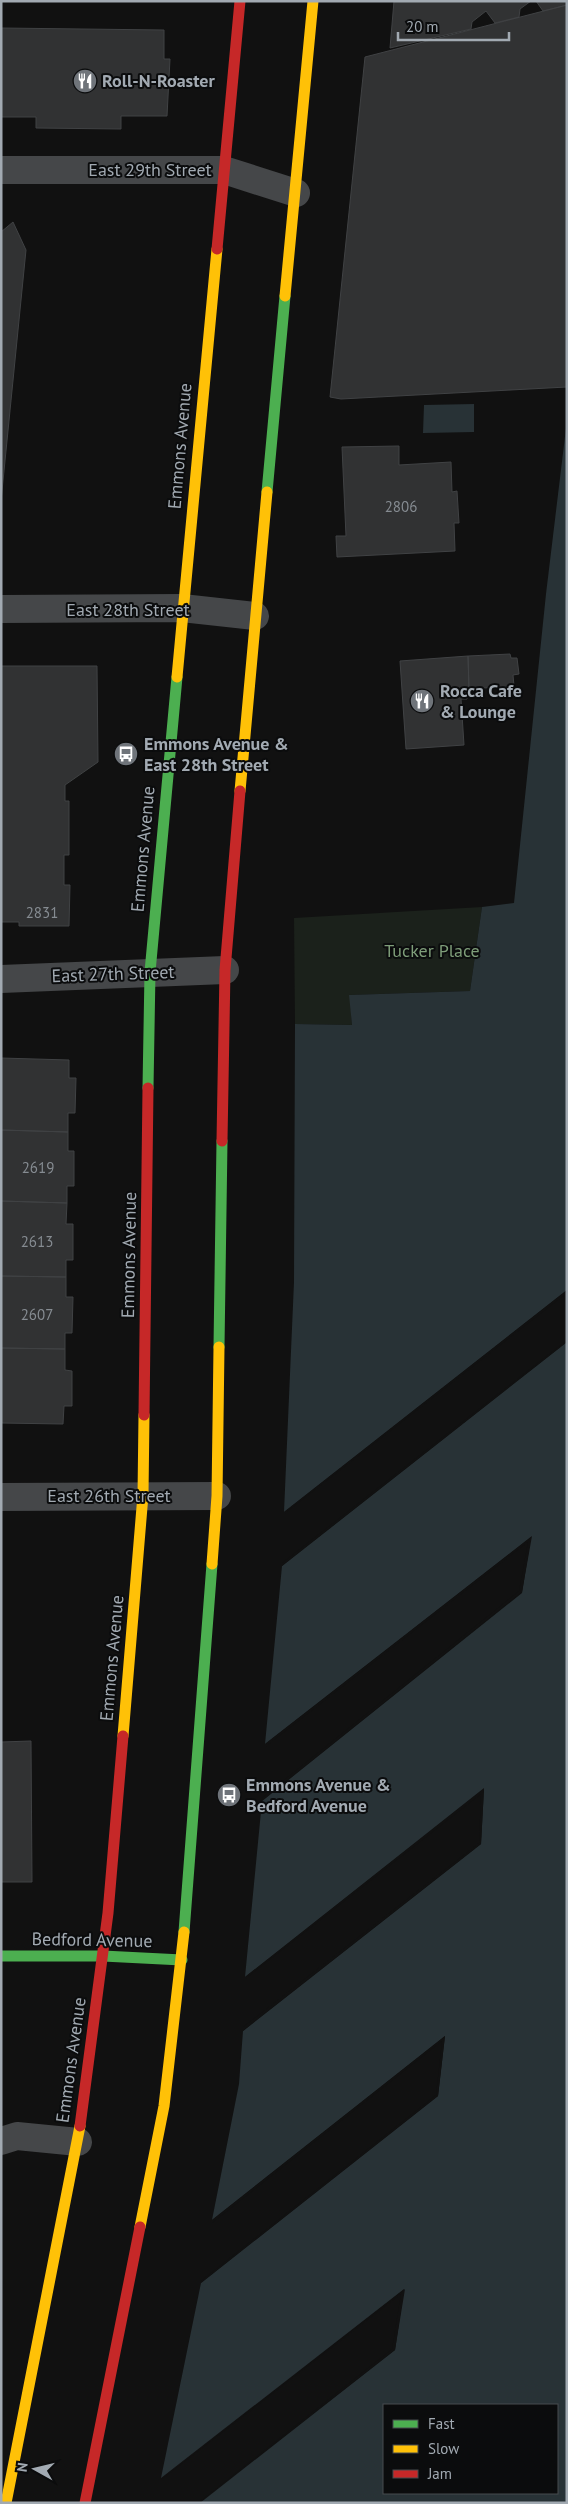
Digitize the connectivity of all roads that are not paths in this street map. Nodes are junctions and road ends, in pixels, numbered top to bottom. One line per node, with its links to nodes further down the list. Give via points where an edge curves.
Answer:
1 (240, 1): 4 (main road, Emmons Avenue)
2 (314, 1): 5 (main road)
3 (1, 170): 4 (street, East 29th Street)
4 (224, 170): 5 (street, East 29th Street); 6 (main road, Emmons Avenue)
5 (296, 193): 8 (main road)
6 (182, 608): 7 (street, East 28th Street); 8 (street, East 28th Street); 10 (main road, Emmons Avenue)
7 (1, 609)
8 (255, 616): 9 (main road)
9 (225, 970): 10 (street, East 27th Street); 13 (main road)
10 (150, 972): 11 (street, East 27th Street); 12 (main road, Emmons Avenue)
11 (1, 979)
12 (143, 1495): 13 (street, East 26th Street); 14 (street, East 26th Street); 16 (main road, Emmons Avenue)
13 (217, 1496): 17 (main road)
14 (1, 1497)
15 (1, 1956): 16 (main road, Bedford Avenue)
16 (103, 1956): 17 (main road, Bedford Avenue); 19 (main road, Emmons Avenue)
17 (182, 1960): 21 (main road, via 164,2106)
18 (1, 2142): 19 (street, via 17,2136)
19 (78, 2142): 20 (main road, Emmons Avenue)
20 (6, 2503)
21 (85, 2503)

